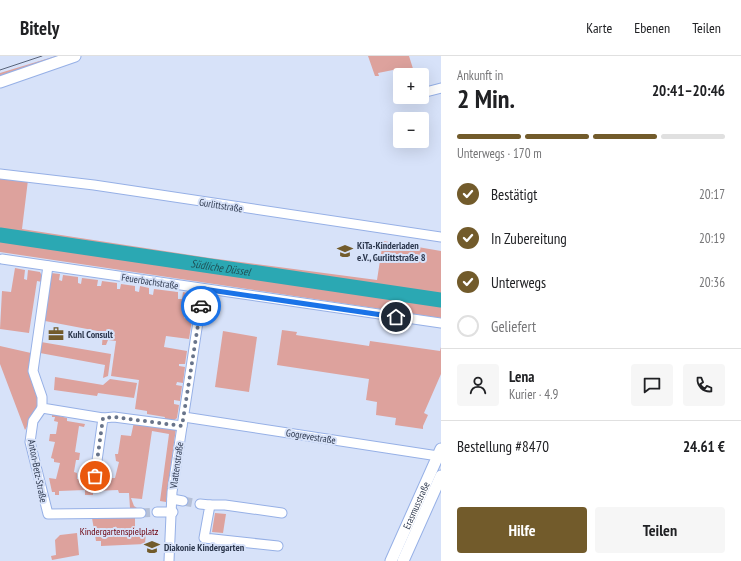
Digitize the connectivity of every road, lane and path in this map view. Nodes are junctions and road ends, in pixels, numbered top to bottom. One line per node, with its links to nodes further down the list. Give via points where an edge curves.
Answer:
1 (75, 56): 2 (main road)
2 (0, 82)
3 (441, 88): 4 (street)
4 (429, 91)
5 (0, 174): 6 (street, Gurlittstraße, via 94,185)
6 (441, 237)
7 (2, 259): 8 (street, Feuerbachstraße)
8 (48, 266): 9 (street, Feuerbachstraße); 11 (street, via 32,371 42,397)
9 (203, 289): 10 (street, Feuerbachstraße); 13 (street, Vlattenstraße)
10 (441, 323)
11 (42, 408): 12 (street); 21 (street, Anton-Betz-Straße, via 34,422 30,442 48,514)
12 (103, 418): 13 (street); 15 (street)
13 (183, 422): 14 (street, Gogrevestraße, via 221,422); 17 (street, Vlattenstraße)
14 (439, 452): 27 (main road, Erasmusstraße)
15 (95, 476)
16 (441, 476): 28 (main road, Erasmusstraße)
17 (172, 499): 18 (street, Vlattenstraße); 23 (street, Vlattenstraße)
18 (183, 501)
19 (200, 504): 20 (street)
20 (210, 505): 24 (street); 25 (street, via 204,538)
21 (141, 512)
22 (157, 512): 23 (street)
23 (172, 512): 26 (street, Vlattenstraße)
24 (282, 513)
25 (278, 546)
26 (169, 561)
27 (391, 561)
28 (403, 561)

